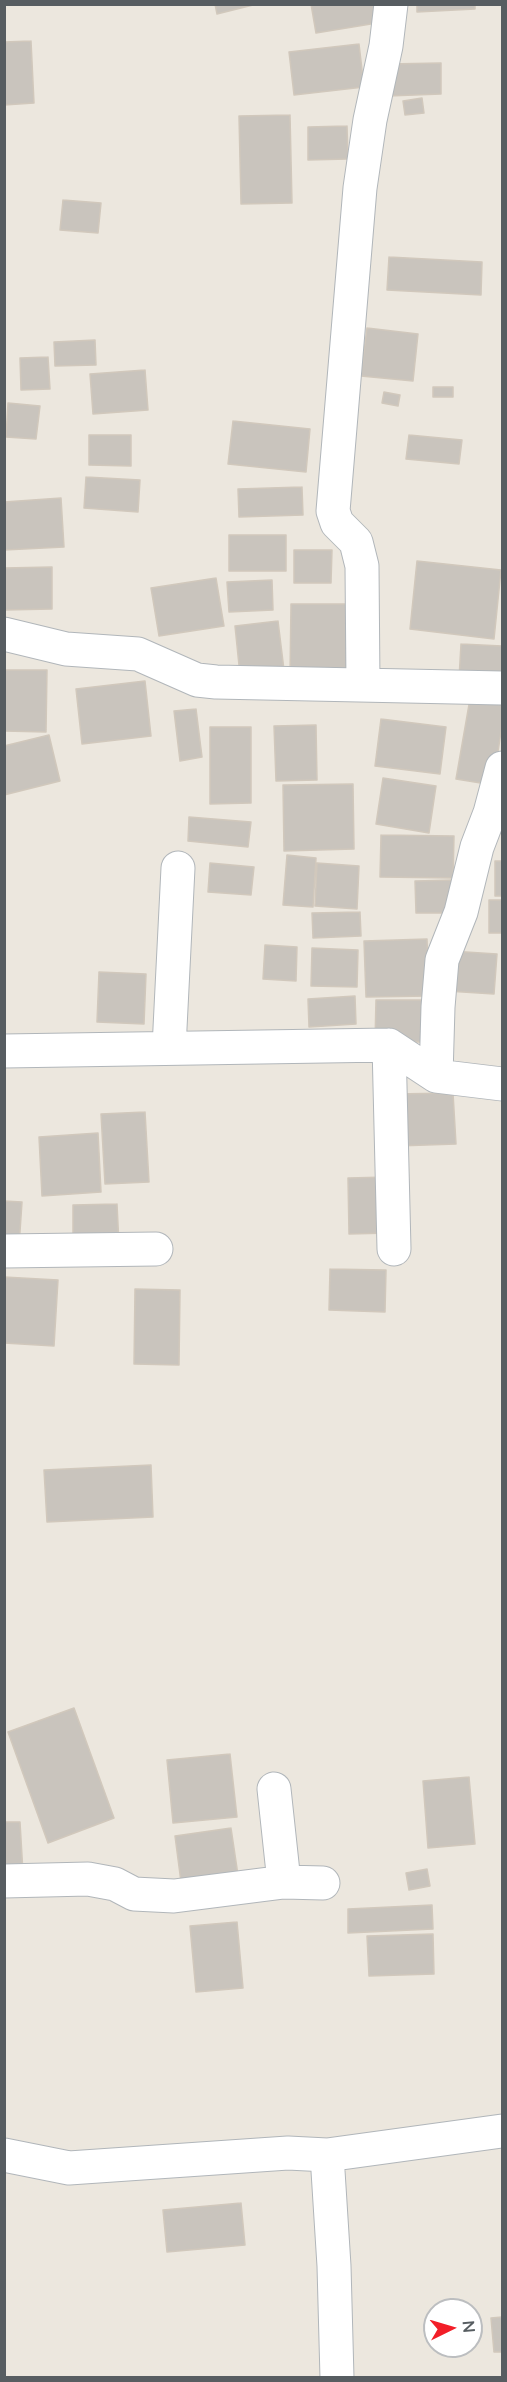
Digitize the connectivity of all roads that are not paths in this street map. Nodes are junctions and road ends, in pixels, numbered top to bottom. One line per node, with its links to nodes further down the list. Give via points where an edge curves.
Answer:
1 (391, 4): 3 (street, via 360,188 333,511 337,523 356,542 362,566)
2 (4, 634): 3 (street, via 66,650 138,654 197,680)
3 (363, 684): 4 (street)
4 (502, 688)
5 (502, 768): 10 (street, via 461,912 442,960)
6 (178, 868): 8 (street)
7 (389, 1045): 8 (street); 10 (street); 13 (street)
8 (169, 1048): 9 (street)
9 (4, 1051)
10 (436, 1076): 11 (street)
11 (502, 1084)
12 (156, 1249): 14 (street)
13 (394, 1249)
14 (4, 1251)
15 (274, 1789): 17 (street)
16 (4, 1881): 17 (street, via 88,1879 115,1884 134,1894 174,1896)
17 (284, 1882): 18 (street)
18 (323, 1883)
19 (502, 2131): 21 (street)
20 (4, 2155): 21 (street, via 69,2168 288,2153)
21 (327, 2155): 22 (street)
22 (337, 2378)

